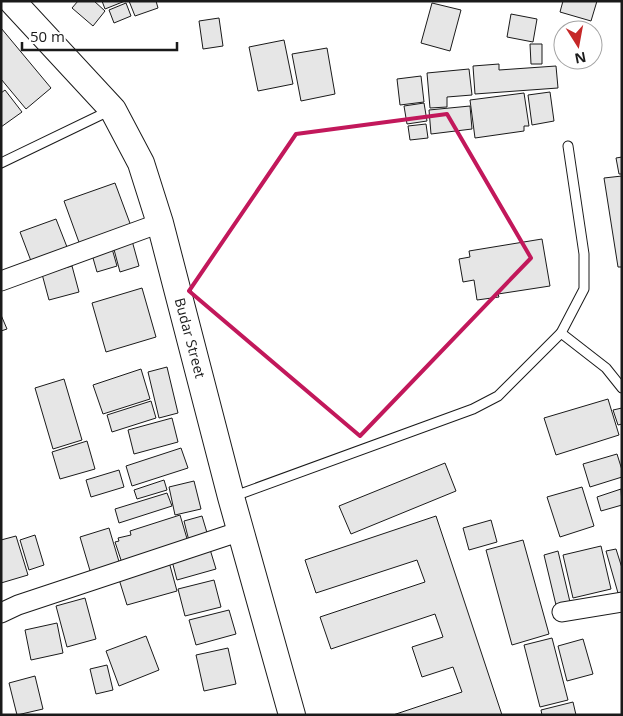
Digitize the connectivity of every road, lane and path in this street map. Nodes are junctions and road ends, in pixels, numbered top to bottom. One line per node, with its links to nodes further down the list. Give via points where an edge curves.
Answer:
1 (12, 1): 2 (main road, Budar Street)
2 (113, 110): 4 (lane); 5 (main road, Budar Street, via 141,163)
3 (568, 146): 7 (lane, via 584,254 584,289)
4 (1, 163)
5 (160, 223): 6 (street); 9 (main road, Budar Street)
6 (1, 281)
7 (561, 332): 8 (lane, via 606,368); 9 (lane, via 498,396 473,409)
8 (622, 388)
9 (231, 497): 10 (main road, Budar Street)
10 (241, 531): 13 (street); 14 (main road, Budar Street)
11 (622, 602): 12 (street)
12 (562, 612)
13 (1, 613)
14 (292, 715)

